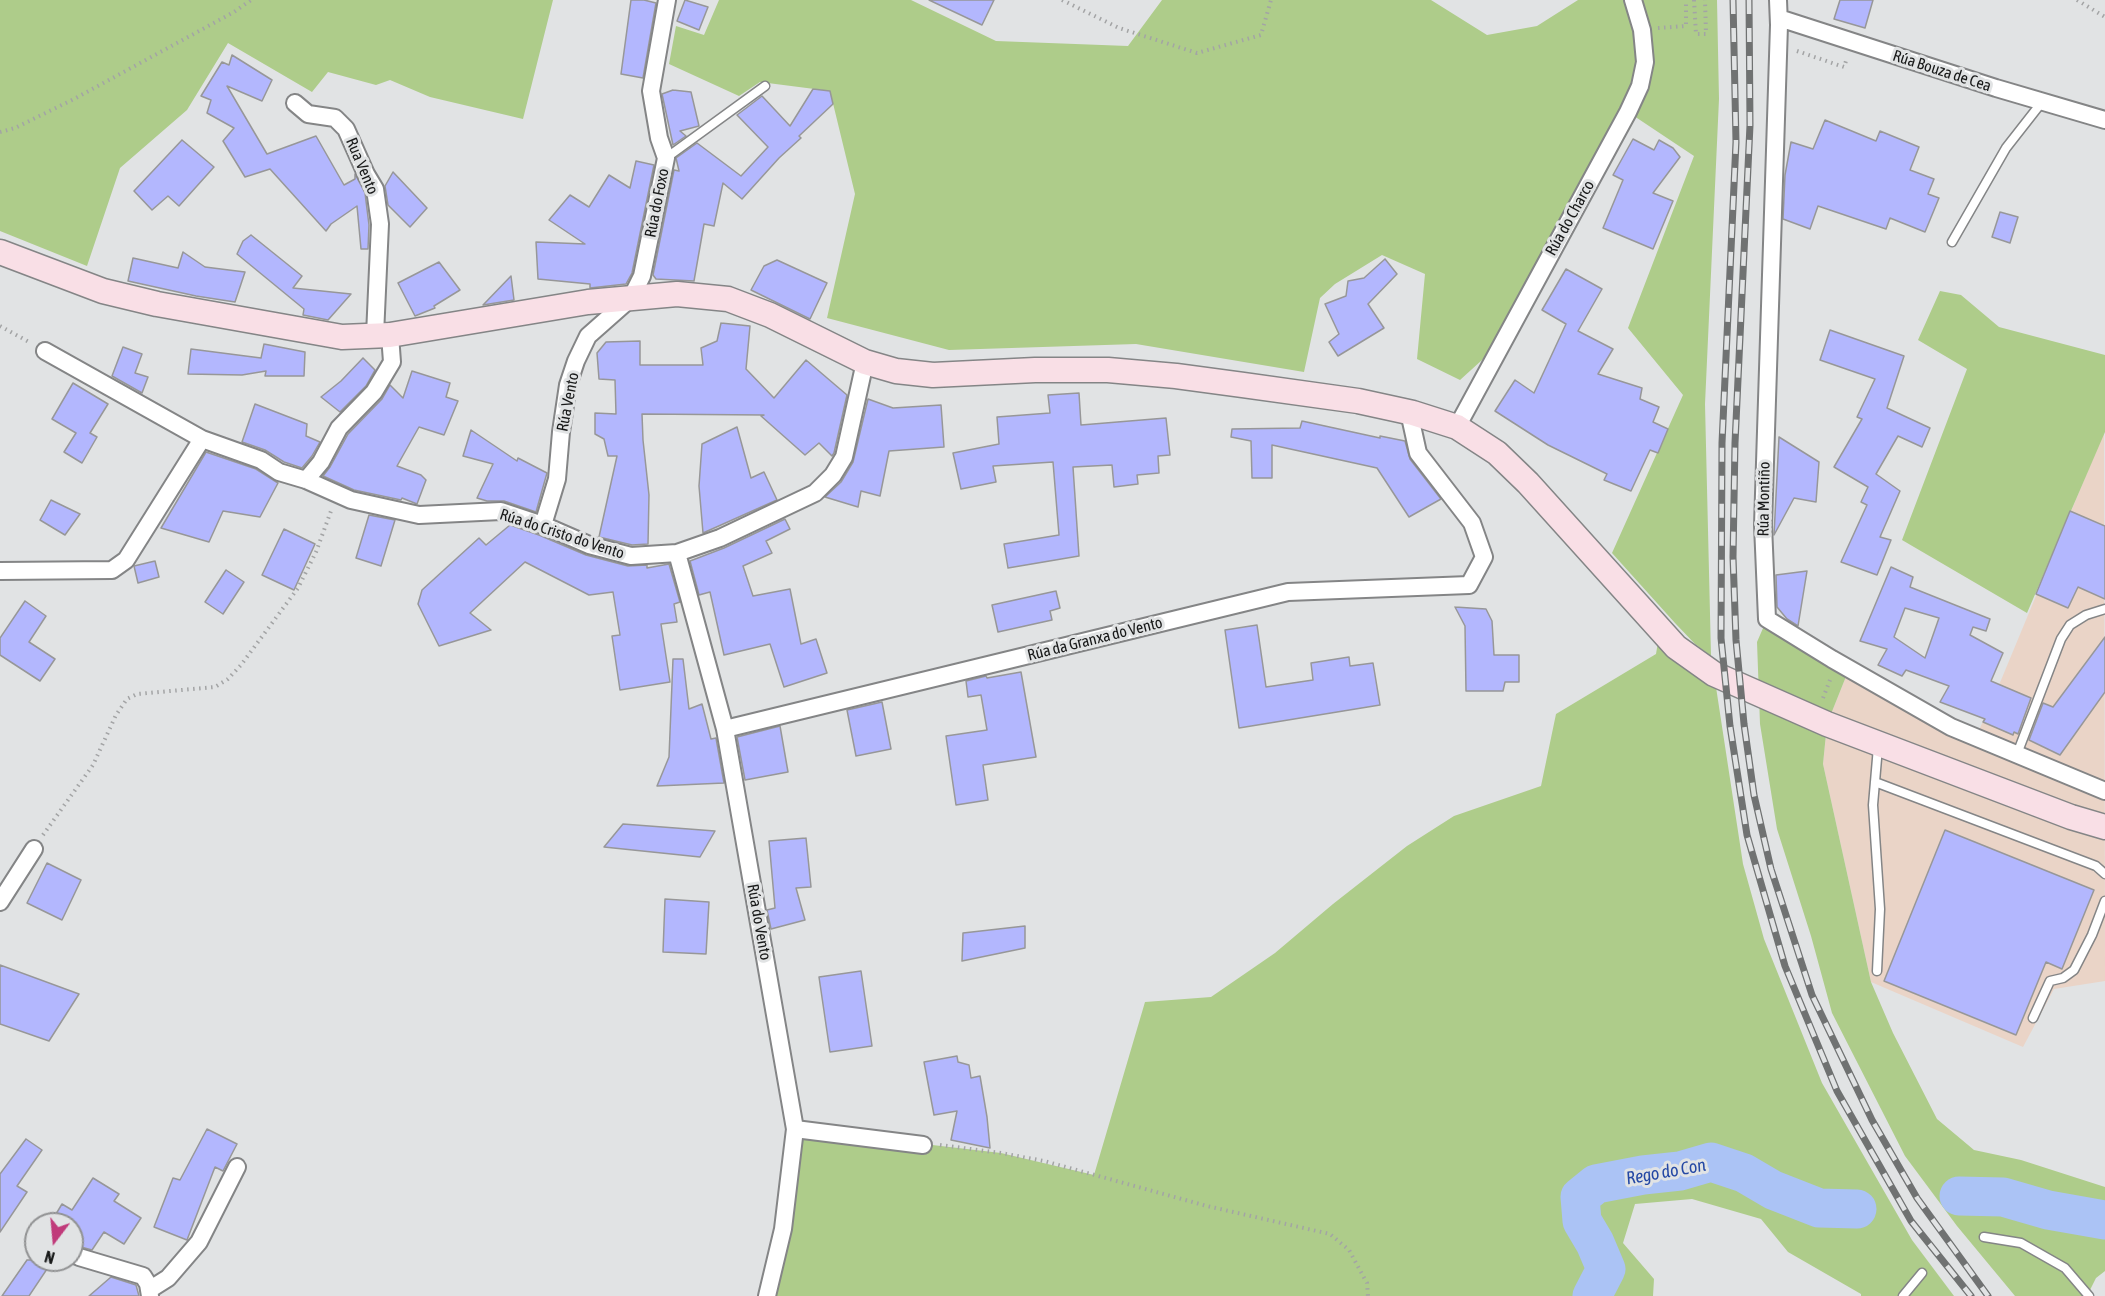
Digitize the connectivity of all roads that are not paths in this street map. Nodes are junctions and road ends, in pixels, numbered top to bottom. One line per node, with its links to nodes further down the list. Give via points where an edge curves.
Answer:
1 (667, 0): 9 (street, Rúa do Foxo, via 651,91)
2 (1633, 0): 17 (street, Rúa do Charco, via 1642,30 1645,62 1640,86)
3 (1778, 0): 4 (street, Rúa Montiño)
4 (1779, 18): 6 (street, Rúa Bouza de Cea); 26 (street, Rúa Montiño, via 1763,525 1767,619 1951,727)
5 (765, 86): 9 (lane)
6 (2042, 102): 8 (street, Rúa Bouza de Cea); 10 (lane, via 2006,148)
7 (295, 103): 13 (street, Rua Vento, via 308,114 335,118 346,129 375,189 380,224)
8 (2105, 120)
9 (666, 158): 12 (street, Rúa do Foxo, via 642,276)
10 (1952, 242)
11 (0, 252): 13 (main road, via 103,291 157,304 342,337)
12 (631, 298): 13 (main road); 15 (main road, via 676,294 728,299 770,315); 20 (street, Rúa Vento, via 588,336 576,361 566,397 557,479)
13 (382, 335): 19 (street, via 392,362 374,392 339,428 321,462)
14 (45, 351): 18 (street, Rúa do Cristo do Vento)
15 (865, 362): 16 (main road, via 896,371 933,375 1108,370 1176,376 1358,401); 21 (street, Rúa do Cristo do Vento, via 844,457 833,475 815,493 720,538)
16 (1409, 412): 17 (main road); 24 (street, Rúa da Granxa do Vento, via 1418,453 1472,523 1484,557 1469,585 1288,592)
17 (1457, 427): 25 (main road, via 1497,453 1528,483 1676,647 1714,674)
18 (202, 439): 19 (street, Rúa do Cristo do Vento); 22 (street, via 126,560 112,570)
19 (306, 480): 20 (street, Rúa do Cristo do Vento, via 351,500 419,515 501,511)
20 (543, 525): 21 (street, Rúa do Cristo do Vento, via 589,545 631,556)
21 (677, 553): 24 (street, Rúa do Vento)
22 (0, 571)
23 (2105, 609): 26 (lane, via 2070,625 2061,639)
24 (725, 729): 36 (street, Rúa do Vento)
25 (1879, 744): 27 (lane); 29 (main road)
26 (2017, 754): 28 (street, Rúa Montiño)
27 (1875, 782): 31 (lane, via 2096,866); 34 (lane, via 1880,909)
28 (2105, 791)
29 (2105, 827)
30 (34, 849): 33 (street)
31 (2105, 874)
32 (2105, 901): 35 (lane, via 2073,970 2050,981)
33 (0, 902)
34 (1877, 971)
35 (2033, 1018)
36 (795, 1129): 37 (street); 43 (street, Rúa do Vento, via 783,1228)
37 (923, 1145)
38 (237, 1167): 42 (street, via 198,1242 168,1278)
39 (1984, 1237): 45 (lane, via 2021,1243 2065,1268)
40 (84, 1258): 42 (street, via 143,1276)
41 (1922, 1273): 44 (lane)
42 (149, 1293)
43 (768, 1296)
44 (1903, 1296)
45 (2089, 1296)

